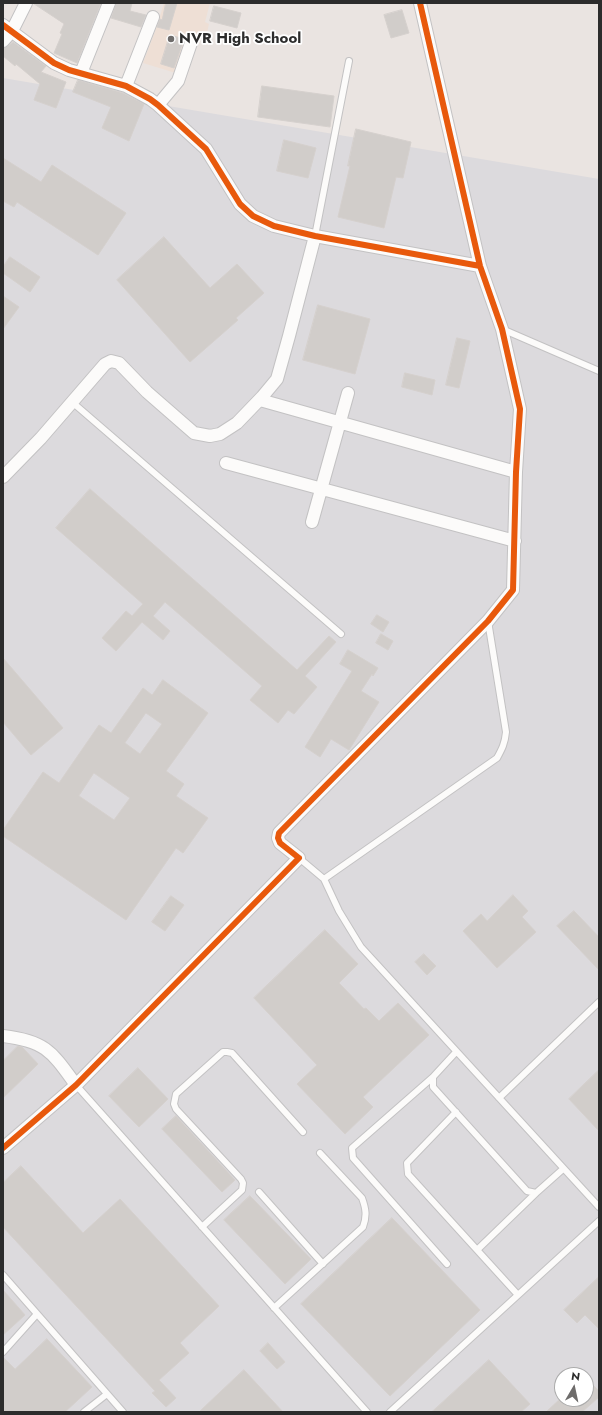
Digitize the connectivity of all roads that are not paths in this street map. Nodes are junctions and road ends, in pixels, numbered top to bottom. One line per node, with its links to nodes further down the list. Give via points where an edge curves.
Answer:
1 (26, 3): 5 (street)
2 (109, 3): 9 (street)
3 (420, 3): 13 (street)
4 (153, 17): 10 (street)
5 (7, 28): 7 (street); 9 (street, via 54,63)
6 (192, 40): 11 (street, via 178,81)
7 (3, 41)
8 (349, 61): 12 (lane)
9 (81, 73): 10 (street)
10 (126, 86): 11 (street)
11 (158, 105): 12 (street, via 206,149 240,204 253,216 274,226)
12 (315, 236): 13 (street); 17 (street, via 277,379)
13 (480, 266): 14 (street)
14 (502, 329): 15 (lane); 21 (street, via 520,409)
15 (599, 371)
16 (348, 393): 19 (street)
17 (260, 400): 18 (street, via 237,423 220,434 210,436 194,433 147,392 119,362 111,361 105,364); 19 (street)
18 (72, 402): 22 (street); 27 (lane)
19 (340, 422): 21 (street); 23 (street)
20 (226, 463): 23 (street)
21 (516, 472): 25 (street)
22 (3, 477)
23 (321, 489): 24 (street); 25 (street)
24 (312, 522)
25 (515, 541): 26 (street, via 513,590)
26 (488, 621): 28 (street, via 279,833 280,843); 29 (lane, via 506,732 503,749 497,758)
27 (341, 634)
28 (299, 858): 29 (lane); 34 (street)
29 (324, 879): 32 (lane, via 339,911 361,947)
30 (599, 1002): 35 (lane)
31 (3, 1036): 34 (street, via 39,1044 55,1056)
32 (456, 1052): 33 (lane); 35 (lane)
33 (433, 1077): 36 (lane, via 434,1087); 48 (lane, via 352,1148 353,1158)
34 (76, 1085): 38 (street); 45 (lane)
35 (499, 1098): 40 (lane)
36 (456, 1112): 42 (lane, via 527,1191); 46 (lane, via 406,1162 408,1174)
37 (303, 1132): 45 (lane, via 232,1053 223,1052 176,1094 176,1109 243,1183 242,1190)
38 (3, 1148)
39 (320, 1153): 47 (lane, via 362,1198 366,1218 363,1227)
40 (563, 1168): 42 (lane); 43 (lane)
41 (259, 1192): 47 (lane)
42 (536, 1193): 46 (lane)
43 (599, 1207)
44 (599, 1221): 50 (lane)
45 (202, 1227): 51 (lane)
46 (477, 1250): 50 (lane)
47 (323, 1264): 51 (lane)
48 (448, 1264)
49 (3, 1275): 52 (lane)
50 (518, 1295): 58 (lane)
51 (274, 1308): 57 (lane)
52 (37, 1314): 53 (lane); 54 (lane)
53 (3, 1352)
54 (107, 1394): 55 (lane); 56 (lane)
55 (84, 1412)
56 (123, 1412)
57 (367, 1412)
58 (390, 1412)

